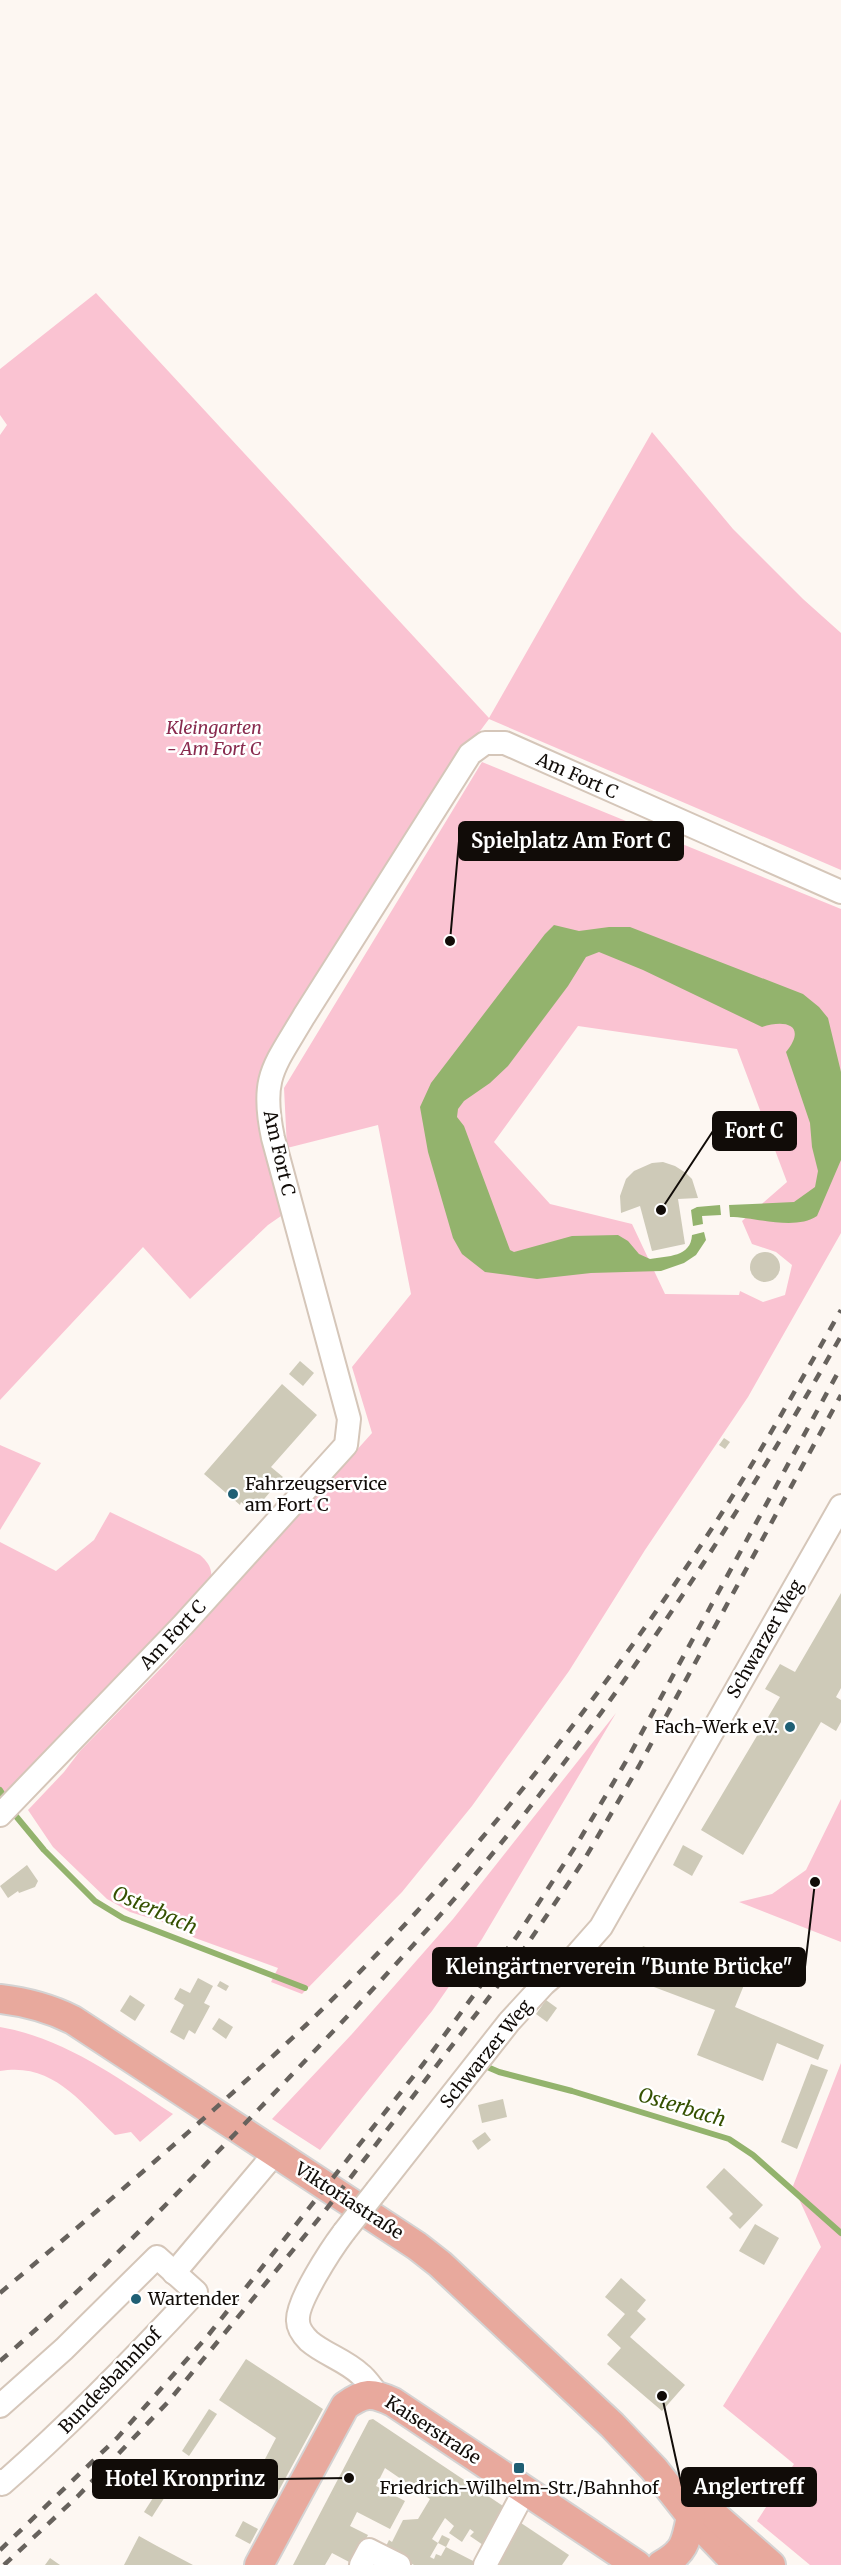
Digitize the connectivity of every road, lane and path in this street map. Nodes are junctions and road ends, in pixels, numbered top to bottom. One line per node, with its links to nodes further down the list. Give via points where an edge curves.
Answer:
1 (831, 889): 3 (street, Am Fort C, via 505,743 485,743 470,754 310,1006 268,1084 273,1138 349,1419 346,1445 190,1617)
2 (841, 1506): 7 (street, Schwarzer Weg, bridge, via 601,1927 509,2022 333,2246 311,2285 300,2307 300,2330 310,2341 360,2373)
3 (8, 1808)
4 (0, 1999): 5 (main road, Viktoriastraße, via 27,2002 73,2020)
5 (276, 2152): 6 (street); 9 (main road, Viktoriastraße, via 440,2264)
6 (174, 2272): 8 (street, Bundesbahnhof, via 157,2257); 10 (street, Bundesbahnhof, via 195,2292 58,2435 3,2484)
7 (378, 2395): 11 (main road, Kaiserstraße); 13 (main road, via 359,2395 345,2406)
8 (0, 2406)
9 (654, 2469): 12 (main road, Viktoriastraße); 20 (main road, Viktoriastraße, via 702,2504)
10 (0, 2481)
11 (525, 2490): 16 (street); 17 (main road, Kaiserstraße)
12 (691, 2516): 18 (main road, via 679,2553); 19 (main road, Viktoriastraße)
13 (259, 2565)
14 (361, 2565): 15 (street, via 369,2550)
15 (399, 2565)
16 (484, 2565)
17 (637, 2565)
18 (661, 2565)
19 (738, 2565)
20 (771, 2565)

